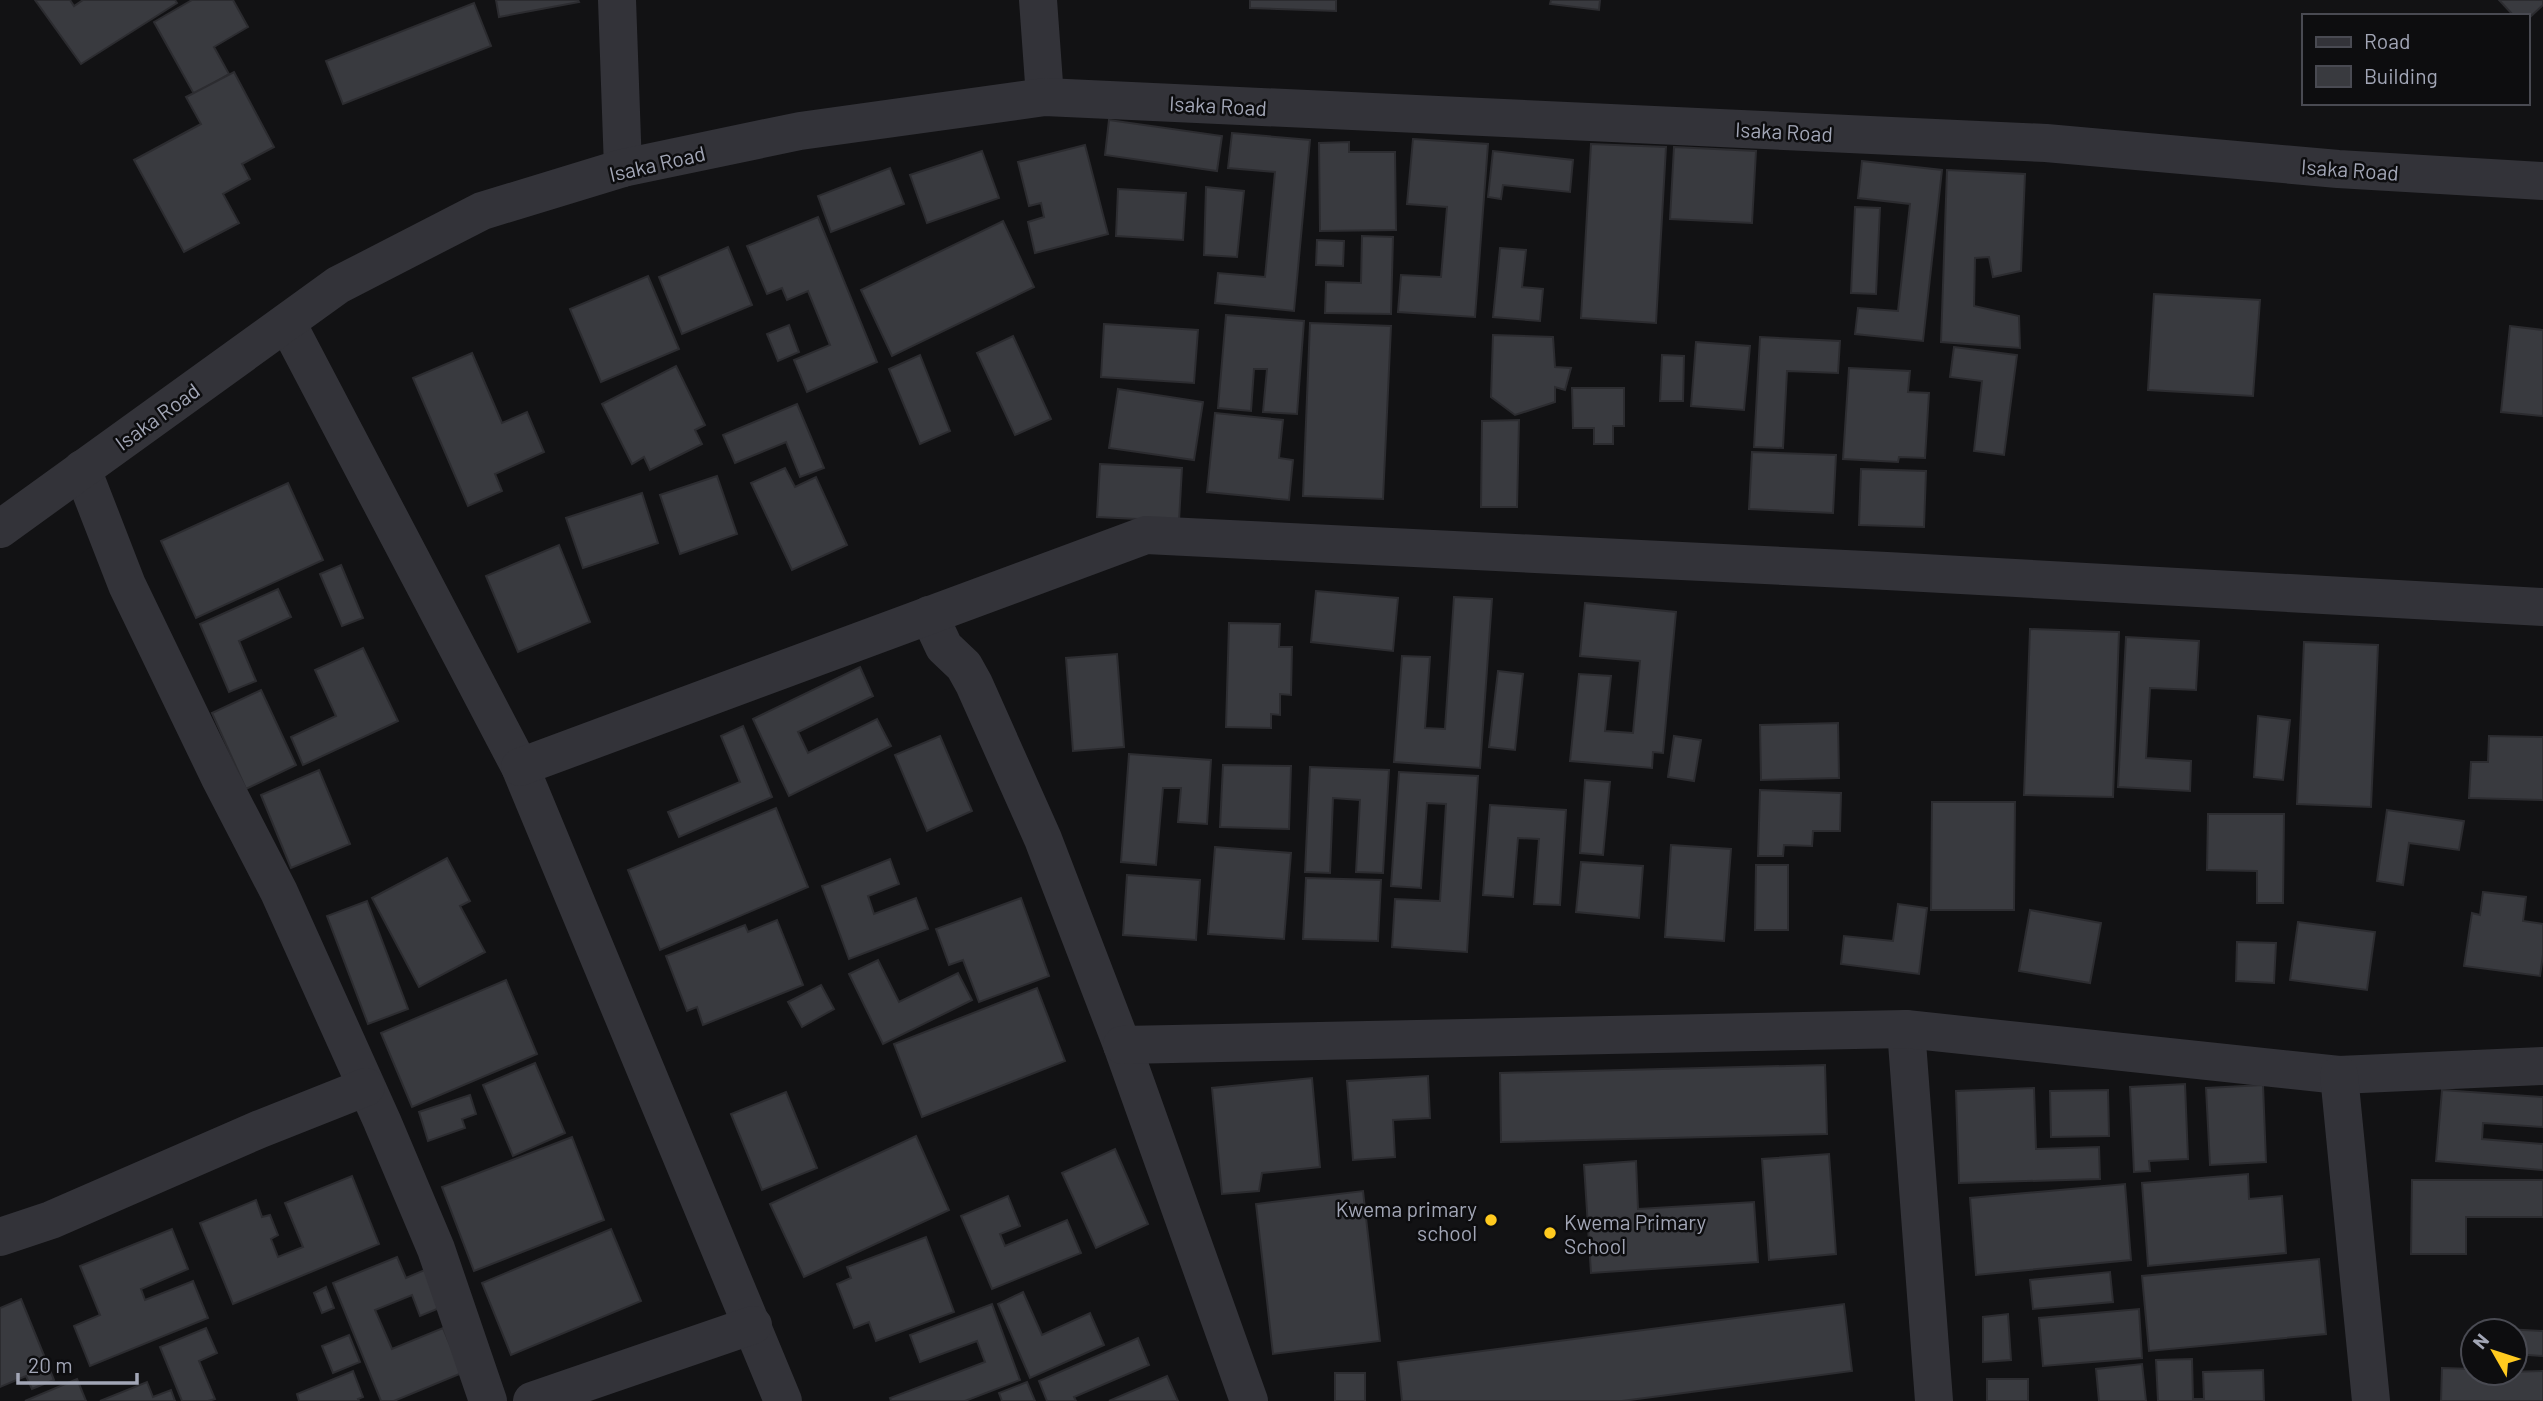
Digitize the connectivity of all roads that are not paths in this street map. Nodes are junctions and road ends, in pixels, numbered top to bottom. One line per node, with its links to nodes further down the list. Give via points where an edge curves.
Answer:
1 (617, 0): 4 (street)
2 (1038, 0): 3 (street)
3 (1045, 97): 4 (street, Isaka Road, via 800,131); 5 (street, Isaka Road, via 2046,142 2338,169)
4 (623, 168): 6 (street, Isaka Road, via 482,211 338,285)
5 (2543, 181)
6 (286, 323): 7 (street, Isaka Road); 11 (street)
7 (82, 470): 8 (street, Isaka Road); 16 (street, via 127,585 279,892)
8 (0, 529)
9 (2543, 607): 10 (street, via 1146,535)
10 (929, 615): 11 (street); 13 (street, via 944,647 964,666 974,684 1043,839)
11 (520, 767): 18 (street)
12 (1906, 1029): 13 (street); 15 (street); 23 (street)
13 (1122, 1045): 22 (street)
14 (2543, 1066): 15 (street)
15 (2339, 1075): 24 (street)
16 (366, 1087): 17 (street, via 51,1220); 19 (street, via 436,1249)
17 (0, 1237)
18 (753, 1325): 20 (street); 21 (street)
19 (488, 1401)
20 (532, 1401)
21 (783, 1401)
22 (1248, 1401)
23 (1934, 1401)
24 (2371, 1401)

